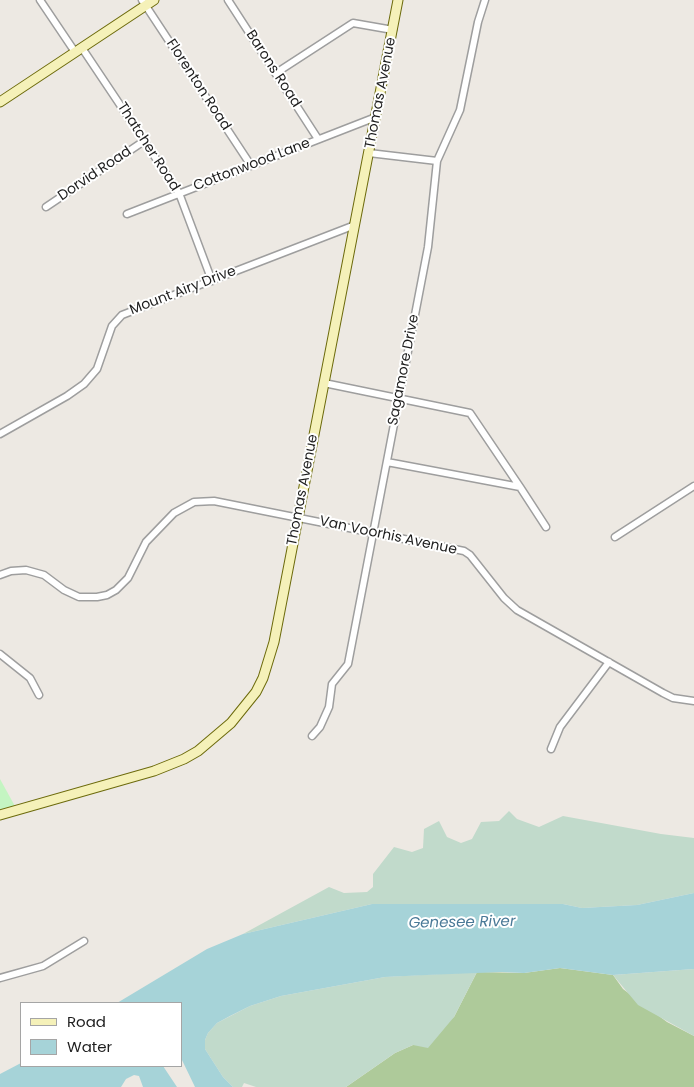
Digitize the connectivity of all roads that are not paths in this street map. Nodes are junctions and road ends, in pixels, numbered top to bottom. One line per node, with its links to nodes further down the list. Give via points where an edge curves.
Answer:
1 (40, 0): 8 (street, Thatcher Road)
2 (154, 0): 6 (main road)
3 (228, 0): 9 (street, Barons Road)
4 (398, 0): 7 (main road, Thomas Avenue)
5 (485, 0): 15 (street, Sagamore Drive, via 460,110)
6 (144, 3): 8 (main road); 16 (street, Florenton Road)
7 (393, 30): 9 (street, via 353,23); 11 (main road, Thomas Avenue)
8 (78, 50): 10 (main road); 13 (street, Thatcher Road)
9 (276, 73): 12 (street, Barons Road)
10 (0, 102)
11 (376, 117): 12 (street, Cottonwood Lane); 14 (main road, Thomas Avenue)
12 (318, 138): 16 (street, Cottonwood Lane)
13 (144, 141): 17 (street, Thatcher Road); 18 (street, Dorvid Road)
14 (369, 152): 15 (street); 20 (main road, Thomas Avenue)
15 (437, 161): 23 (street, Sagamore Drive, via 428,247)
16 (250, 164): 17 (street, Cottonwood Lane)
17 (179, 193): 19 (street, Cottonwood Lane); 21 (street, Thatcher Road)
18 (46, 207)
19 (127, 214)
20 (355, 225): 21 (street, Mount Airy Drive); 22 (main road, Thomas Avenue)
21 (212, 280): 24 (street, Mount Airy Drive, via 118,318 112,326 102,358 90,377 67,396)
22 (324, 383): 23 (street); 28 (main road, Thomas Avenue)
23 (399, 398): 25 (street, Sagamore Drive); 27 (street, via 470,413)
24 (0, 434)
25 (387, 462): 27 (street); 30 (street, Sagamore Drive)
26 (694, 486): 31 (street)
27 (520, 487): 29 (street)
28 (298, 517): 30 (street, Van Voorhis Avenue); 32 (street, Van Voorhis Avenue, via 214,501 188,504 149,538 123,584 107,595 97,597 71,594 34,572 18,570); 39 (main road, Thomas Avenue, via 269,663 256,692 231,722 198,751 170,765)
29 (546, 527)
30 (373, 532): 34 (street, Van Voorhis Avenue, via 464,551 517,610); 37 (street, Sagamore Drive, via 348,664 332,684 329,707)
31 (615, 537)
32 (0, 575)
33 (0, 654): 35 (street, via 30,678)
34 (609, 662): 36 (street, Van Voorhis Avenue, via 662,693); 38 (street, via 560,727)
35 (39, 696)
36 (694, 701)
37 (312, 736)
38 (551, 749)
39 (0, 815)
40 (84, 941): 41 (street, via 43,966)
41 (0, 978)

